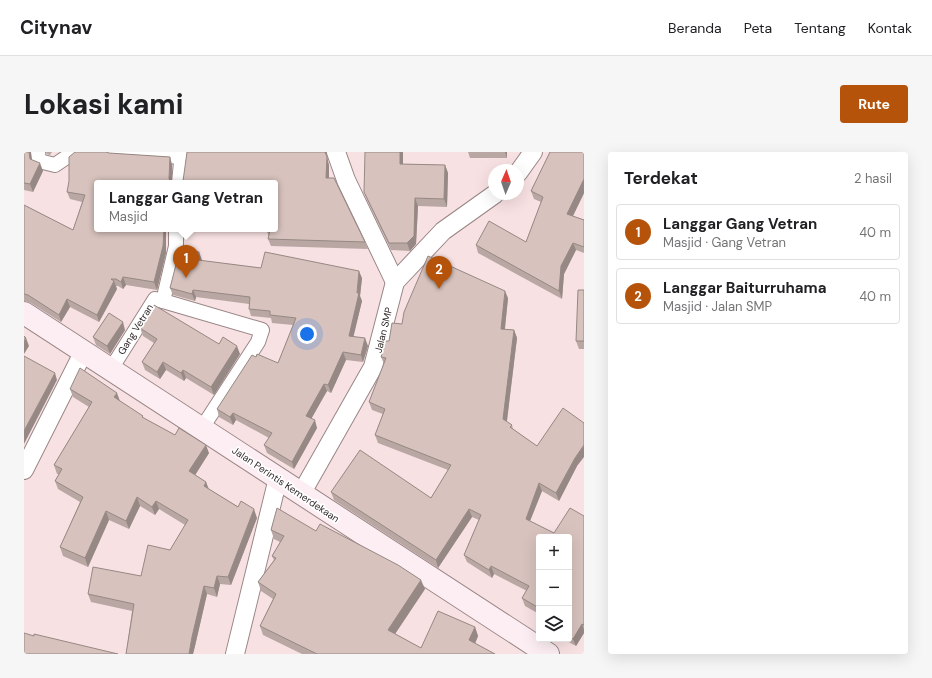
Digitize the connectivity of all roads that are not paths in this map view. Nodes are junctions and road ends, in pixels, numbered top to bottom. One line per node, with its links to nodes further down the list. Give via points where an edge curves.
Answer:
1 (38, 152): 2 (street, via 38,161 55,165)
2 (74, 152)
3 (112, 152): 6 (street)
4 (336, 152): 11 (street, via 346,180)
5 (533, 152): 7 (street)
6 (182, 155): 8 (street)
7 (524, 165)
8 (178, 180)
9 (488, 199): 11 (street, Jalan SMP, via 443,231)
10 (176, 232): 12 (street, Gang Vetran, via 176,246)
11 (395, 282): 19 (street, Jalan SMP, via 373,367)
12 (163, 301): 15 (street, Gang Vetran, via 154,299); 16 (street, via 262,330 258,342)
13 (24, 313): 14 (main road, Jalan Perintis Kemerdekaan)
14 (84, 351): 15 (main road, Jalan Perintis Kemerdekaan); 17 (street)
15 (111, 369): 16 (main road, Jalan Perintis Kemerdekaan)
16 (202, 428): 18 (main road, Jalan Perintis Kemerdekaan)
17 (24, 470)
18 (278, 478): 19 (main road, Jalan Perintis Kemerdekaan); 20 (street)
19 (301, 494): 21 (main road, Jalan Perintis Kemerdekaan)
20 (235, 654)
21 (548, 654)

